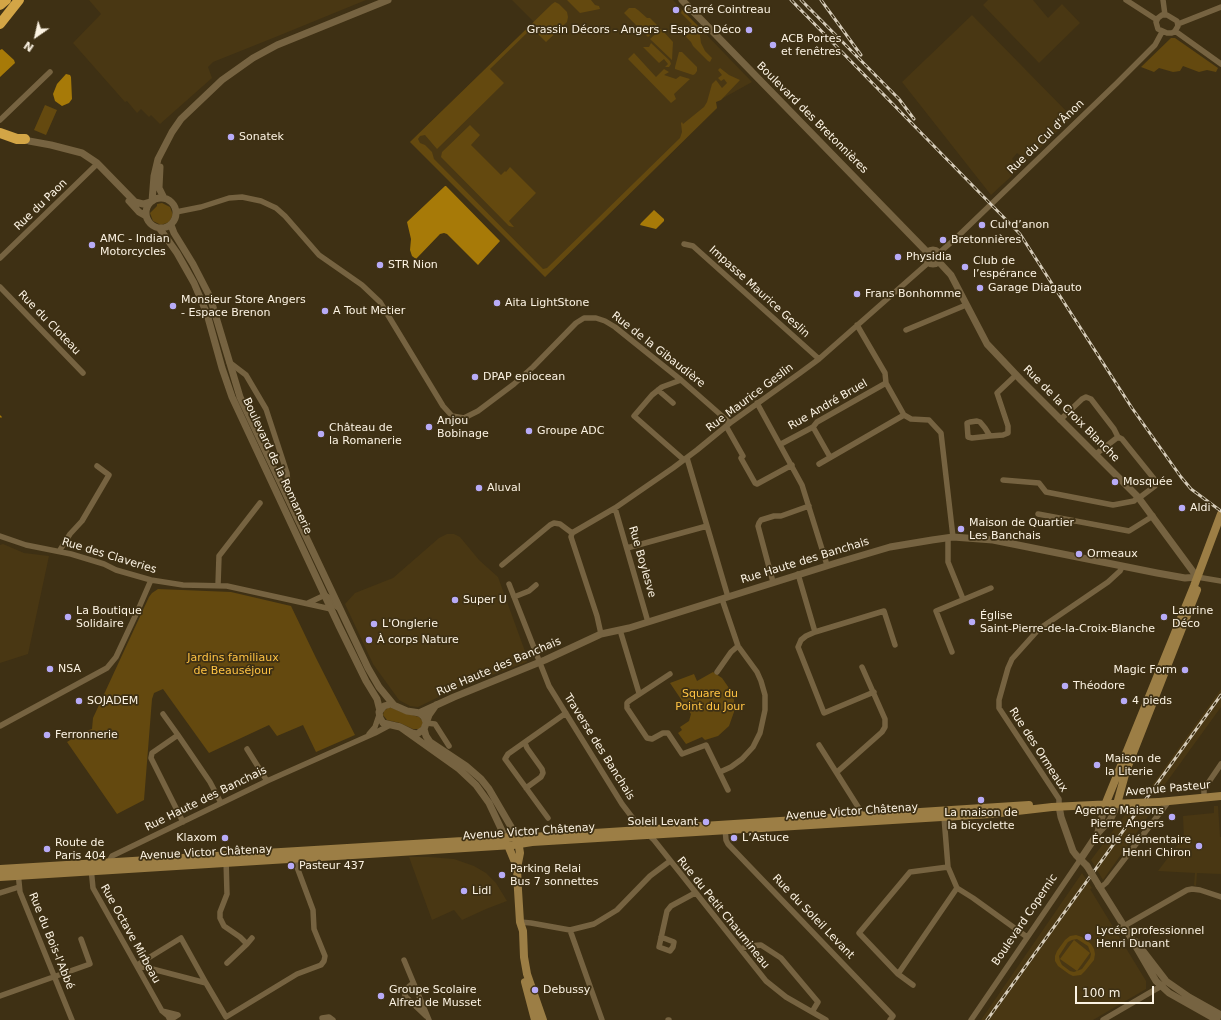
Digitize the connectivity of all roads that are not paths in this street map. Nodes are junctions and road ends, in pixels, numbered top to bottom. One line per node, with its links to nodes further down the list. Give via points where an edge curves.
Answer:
1 (6, 0): 7 (highway)
2 (19, 0): 11 (highway)
3 (388, 0): 21 (street, via 277,45 253,58 197,102 181,119)
4 (682, 0): 31 (street, Boulevard des Bretonnières)
5 (1126, 0): 10 (street)
6 (1163, 0): 9 (street)
7 (0, 5)
8 (1221, 7): 12 (street)
9 (1165, 15): 10 (street); 12 (street)
10 (1157, 20): 14 (street, via 1157,27)
11 (0, 24)
12 (1178, 24): 13 (street)
13 (1176, 31): 14 (street); 15 (street)
14 (1162, 32): 32 (street, Rue du Cul d'Ânon, via 1155,45 1117,83)
15 (1221, 64)
16 (50, 72): 17 (street)
17 (0, 120)
18 (0, 128): 20 (street)
19 (0, 133): 20 (highway)
20 (25, 139): 22 (street)
21 (164, 147): 24 (street, via 159,169 159,188); 25 (street, via 158,159)
22 (74, 151): 23 (street); 25 (street, via 97,163 135,202)
23 (96, 166): 27 (street, via 133,206); 33 (street, Rue du Paon)
24 (164, 198): 25 (street); 26 (street, via 172,203)
25 (151, 202): 27 (street)
26 (176, 212): 28 (street); 44 (street, Rue de la Gibaudière, via 242,197 261,201 276,208 319,255 362,285 380,302 443,406 456,418 472,414 514,384 539,362 573,325 589,318 599,318 610,323)
27 (146, 216): 29 (street, via 151,225)
28 (171, 225): 29 (street); 41 (street, Boulevard de la Romanerie, via 210,297)
29 (160, 229): 90 (street, Boulevard de la Romanerie, via 194,283 207,314 232,397)
30 (684, 244): 40 (street, Impasse Maurice Geslin, via 693,246)
31 (927, 252): 32 (street, via 933,250); 35 (street, via 925,258)
32 (939, 253): 34 (street)
33 (0, 258)
34 (939, 262): 35 (street, via 933,265); 37 (street, Rue de la Croix Blanche, via 950,275)
35 (928, 263): 38 (street, Rue Maurice Geslin)
36 (0, 287): 42 (street, Rue du Cloteau)
37 (966, 305): 39 (street); 43 (street, Rue de la Croix Blanche, via 987,344)
38 (857, 325): 40 (street, Rue Maurice Geslin); 45 (street, via 885,373)
39 (906, 330)
40 (819, 358): 48 (street, Rue Maurice Geslin)
41 (228, 362): 63 (street, Boulevard de la Romanerie, via 240,397); 63 (street, Boulevard de la Romanerie, via 246,375 266,409 287,473 288,485)
42 (83, 373)
43 (1016, 375): 50 (street, Rue de la Croix Blanche); 53 (street, via 997,393 1008,432)
44 (681, 380): 46 (street); 51 (street, Rue de la Gibaudière)
45 (886, 383): 49 (street); 52 (street, Rue André Bruel, via 817,422)
46 (658, 390): 47 (street); 58 (street, via 635,418)
47 (673, 403)
48 (757, 403): 51 (street, Rue Maurice Geslin); 55 (street)
49 (904, 415): 57 (street); 75 (street, via 910,419 929,420 941,434)
50 (1060, 420): 54 (street, via 1082,399 1088,397); 56 (street, Rue de la Croix Blanche)
51 (728, 425): 58 (street, Rue Maurice Geslin); 60 (street, Rue de la Gibaudière, via 754,483 757,484)
52 (813, 427): 55 (street, Rue André Bruel); 57 (street)
53 (990, 436)
54 (1118, 437): 56 (street); 64 (street, via 1156,482 1154,487)
55 (781, 444): 60 (street)
56 (1096, 454): 64 (street, Rue de la Croix Blanche)
57 (830, 457): 59 (street)
58 (686, 459): 67 (street, Rue Maurice Geslin); 71 (street)
59 (818, 464)
60 (792, 465): 66 (street)
61 (97, 466): 77 (street, via 109,475 82,521)
62 (1003, 480): 64 (street, via 1039,483 1046,492 1113,506)
63 (285, 492): 96 (street, Boulevard de la Romanerie)
64 (1138, 498): 70 (street, Rue de la Croix Blanche)
65 (260, 503): 87 (street, via 219,556)
66 (809, 506): 79 (street); 85 (street, via 761,520 759,523)
67 (615, 508): 73 (street, Rue Maurice Geslin); 76 (street, Rue Boylesve)
68 (1038, 514): 70 (street, via 1129,531)
69 (1221, 514): 82 (main road)
70 (1153, 516): 82 (street, Rue de la Croix Blanche)
71 (707, 526): 76 (street); 92 (street)
72 (1221, 528): 82 (main road)
73 (572, 533): 78 (street, via 560,524 554,523); 100 (street, via 572,541)
74 (0, 536): 77 (street, Rue des Claveries, via 21,544)
75 (951, 537): 79 (street, Rue Haute des Banchais, via 890,547); 80 (street, Rue Haute des Banchais, via 993,540); 93 (street, via 948,562)
76 (627, 548): 97 (street, Rue Boylesve)
77 (60, 550): 83 (street, Rue des Claveries)
78 (502, 565)
79 (827, 565): 81 (street, Rue Haute des Banchais)
80 (1122, 567): 82 (street, Rue Haute des Banchais, via 1185,578); 139 (street, Rue des Ormeaux, via 1108,582 1039,629 1010,664 998,700 999,708 1059,799)
81 (798, 574): 85 (street, Rue Haute des Banchais); 99 (street)
82 (1200, 577): 84 (street); 137 (main road, via 1126,771); 138 (main road)
83 (150, 580): 87 (street, Rue des Claveries, via 183,585); 118 (street, via 116,657 108,668)
84 (1221, 581)
85 (773, 582): 92 (street, Rue Haute des Banchais)
86 (510, 584): 91 (street, Traverse des Banchais)
87 (218, 585): 94 (street, Rue des Claveries)
88 (536, 585): 91 (street)
89 (991, 588): 93 (street)
90 (325, 595): 94 (street); 95 (street, Boulevard de la Romanerie); 96 (street)
91 (514, 597): 104 (street, Traverse des Banchais)
92 (725, 598): 97 (street, Rue Haute des Banchais); 101 (street)
93 (963, 599): 103 (street, via 936,611)
94 (308, 603): 95 (street, Rue des Claveries)
95 (331, 609): 112 (street, Boulevard de la Romanerie, via 377,699)
96 (340, 610): 110 (street, Boulevard de la Romanerie, via 379,688)
97 (648, 622): 98 (street, Rue Haute des Banchais)
98 (620, 630): 100 (street, Rue Haute des Banchais); 109 (street)
99 (815, 632): 102 (street, via 884,611); 108 (street, via 801,640 798,647 824,713)
100 (601, 634): 104 (street, Rue Haute des Banchais)
101 (738, 646): 106 (street); 127 (street, via 757,672 765,695 765,710 760,733 753,747 742,759)
102 (895, 646)
103 (952, 652)
104 (540, 662): 111 (street, Rue Haute des Banchais); 114 (street, Traverse des Banchais, via 549,686)
105 (862, 667): 108 (street)
106 (717, 672)
107 (670, 674): 109 (street)
108 (874, 692): 128 (street, via 885,719 885,727)
109 (639, 694): 127 (street, via 628,702 627,708 645,737 652,739 668,733 682,754 706,745)
110 (393, 704): 112 (street, via 385,705); 113 (street, via 404,710)
111 (436, 705): 113 (street, Rue Haute des Banchais); 117 (street, Rue Haute des Banchais)
112 (379, 713): 116 (street, via 380,720); 121 (street, via 375,727)
113 (419, 713): 117 (street, via 423,715)
114 (566, 713): 122 (street); 145 (street, Traverse des Banchais, via 622,804)
115 (163, 714): 120 (street)
116 (390, 725): 119 (street); 121 (street, Rue Haute des Banchais)
117 (426, 725): 119 (street, via 420,733 415,734); 124 (street, via 435,724); 132 (street, via 428,740 481,779)
118 (0, 726)
119 (400, 727): 132 (street)
120 (178, 735): 136 (street); 143 (street, via 154,752 151,758)
121 (367, 736): 129 (street, Rue Haute des Banchais)
122 (524, 743): 130 (street, via 543,772 539,779); 130 (street, via 506,755 505,759)
123 (819, 745): 128 (street)
124 (449, 746)
125 (247, 749): 129 (street)
126 (1221, 764): 134 (street, via 1204,789)
127 (720, 772): 131 (street)
128 (837, 772): 142 (street, via 860,810)
129 (267, 781): 136 (street, Rue Haute des Banchais)
130 (526, 788): 141 (street)
131 (728, 790)
132 (486, 791): 148 (street); 149 (street)
133 (1221, 796): 134 (main road, Avenue Pasteur)
134 (1204, 797): 135 (main road, Avenue Pasteur)
135 (1169, 800): 137 (main road, Avenue Pasteur, bridge); 164 (street, via 1106,883)
136 (221, 803): 143 (street, Rue Haute des Banchais)
137 (1117, 804): 138 (main road, Avenue Victor Châtenay); 146 (street, Boulevard Copernic, via 1110,820)
138 (1105, 805): 139 (main road, Avenue Victor Châtenay); 146 (street, Boulevard Copernic)
139 (1059, 806): 140 (main road, Avenue Victor Châtenay); 142 (main road, Avenue Victor Châtenay, via 1034,804); 154 (street, via 1073,851)
140 (944, 817): 142 (main road, Avenue Victor Châtenay); 157 (street)
141 (548, 818)
142 (862, 819): 144 (main road, Avenue Victor Châtenay)
143 (183, 822): 156 (street, Rue Haute des Banchais, via 112,856)
144 (725, 828): 145 (main road, Avenue Victor Châtenay); 147 (main road, Avenue Victor Châtenay); 199 (street, Rue du Soleil Levant, via 728,844 893,1016)
145 (642, 829): 147 (street, Traverse des Banchais); 149 (main road, Avenue Victor Châtenay, via 532,837)
146 (1098, 833): 154 (street, Boulevard Copernic)
147 (650, 836): 149 (main road, Avenue Victor Châtenay); 155 (street, Traverse des Banchais)
148 (505, 837): 149 (main road, Avenue Victor Châtenay); 150 (main road); 151 (main road, Avenue Victor Châtenay)
149 (518, 841): 150 (main road, Avenue Victor Châtenay); 159 (main road)
150 (508, 846): 153 (main road, Avenue Victor Châtenay); 159 (main road)
151 (268, 857): 152 (main road, Avenue Victor Châtenay); 153 (main road, Avenue Victor Châtenay)
152 (226, 859): 156 (main road, Avenue Victor Châtenay); 176 (street, via 227,894 220,918 224,926)
153 (294, 859): 183 (street, via 313,910 314,929 325,956 323,963 298,974 226,1017)
154 (1080, 860): 164 (street, bridge, via 1087,866); 173 (street, Boulevard Copernic)
155 (670, 861): 167 (street, Rue du Petit Chaumineau); 170 (street, Rue du Petit Chaumineau, via 650,876 608,917 590,926)
156 (108, 866): 158 (main road, Avenue Victor Châtenay)
157 (948, 867): 165 (street); 181 (street, via 910,872 859,933)
158 (91, 868): 161 (main road, Avenue Victor Châtenay); 180 (street, Rue Octave Mirbeau, via 93,888)
159 (518, 868): 169 (main road)
160 (0, 869): 161 (main road, Avenue Victor Châtenay)
161 (18, 872): 162 (main road, Avenue Victor Châtenay); 163 (street, Rue du Bois-l'Abbé)
162 (0, 877)
163 (19, 887): 166 (street); 182 (street, Rue du Bois-l'Abbé)
164 (1099, 887): 171 (street)
165 (957, 888): 173 (street); 181 (street)
166 (0, 893)
167 (695, 893): 172 (street, via 668,909); 177 (street, Rue du Petit Chaumineau)
168 (1221, 897): 171 (street, via 1200,890 1187,890)
169 (520, 922): 170 (street, Rue du Petit Chaumineau); 195 (main road, via 520,959); 196 (main road, via 527,974)
170 (570, 930): 197 (street)
171 (1126, 930): 185 (street, via 1152,976)
172 (661, 937)
173 (1027, 937): 200 (street, Boulevard Copernic)
174 (252, 938): 176 (street)
175 (81, 939): 182 (street, via 90,964)
176 (247, 944): 179 (street)
177 (741, 949): 189 (street, Rue du Petit Chaumineau, via 771,986); 189 (street, via 761,945 781,958 818,1002)
178 (404, 960): 184 (street)
179 (227, 963)
180 (137, 965): 183 (street); 183 (street, via 181,938); 188 (street, Rue Octave Mirbeau)
181 (898, 974): 186 (street)
182 (55, 976): 187 (street); 193 (street, Rue du Bois-l'Abbé)
183 (206, 982)
184 (413, 983): 192 (street); 192 (street, via 405,990 405,996)
185 (1164, 984): 190 (street); 201 (street); 202 (street, via 1175,997)
186 (913, 985)
187 (0, 996)
188 (162, 1011)
189 (812, 1012): 198 (street, Rue du Petit Chaumineau)
190 (1221, 1015)
191 (322, 1018): 194 (street, via 329,1017)
192 (428, 1019)
193 (72, 1020)
194 (333, 1020)
195 (535, 1020)
196 (543, 1020)
197 (602, 1020)
198 (826, 1020)
199 (890, 1020)
200 (971, 1020)
201 (1103, 1020)
202 (1217, 1020)

